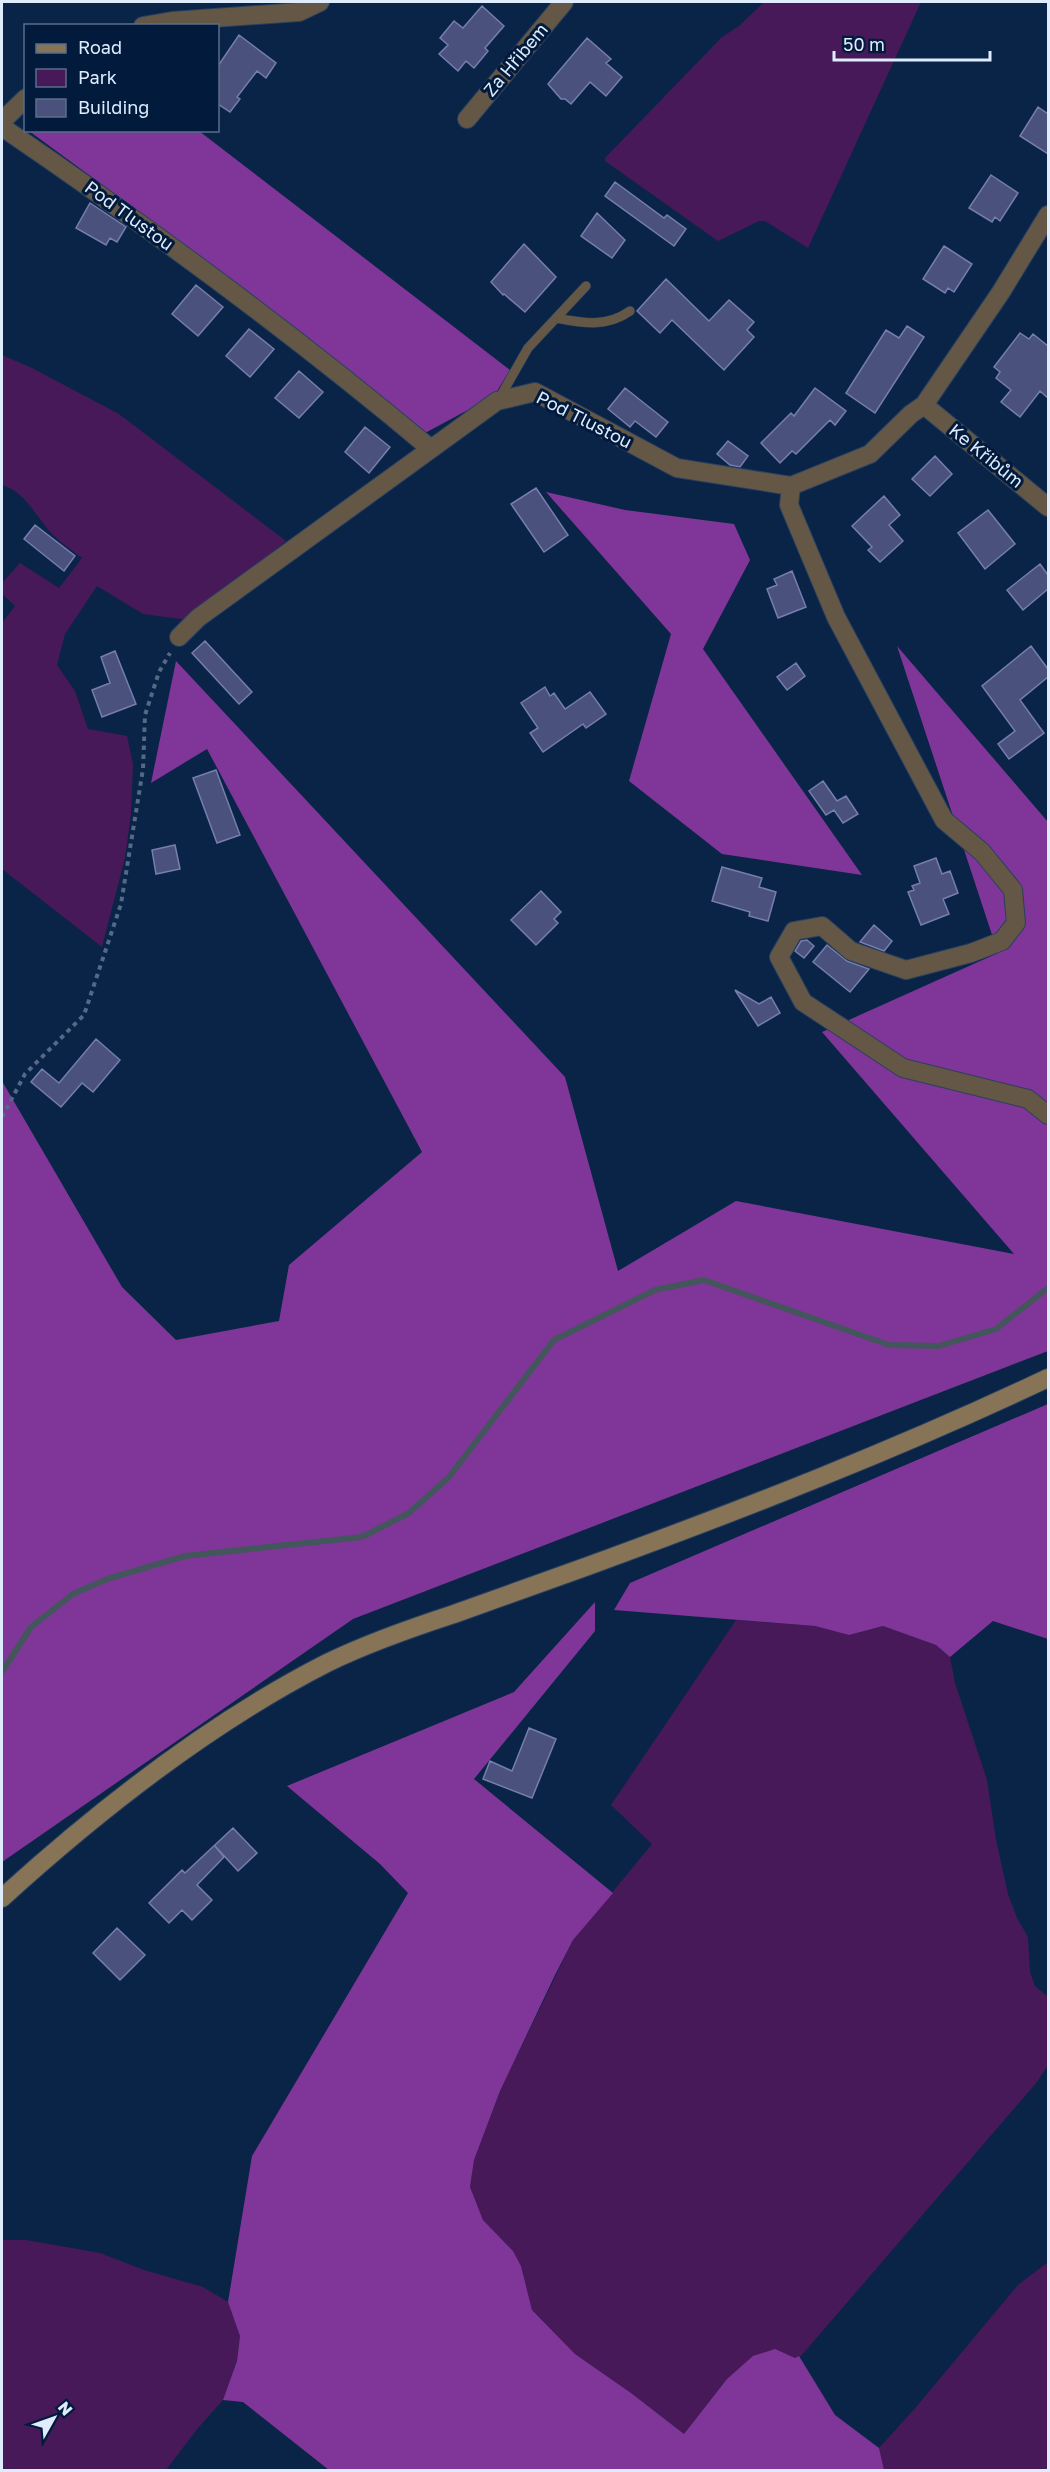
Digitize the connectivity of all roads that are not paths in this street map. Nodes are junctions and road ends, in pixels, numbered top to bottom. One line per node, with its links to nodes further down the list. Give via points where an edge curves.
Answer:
1 (320, 2): 3 (street, via 299,12)
2 (564, 2): 5 (street, Za Hřibem)
3 (154, 24)
4 (24, 100): 6 (street)
5 (467, 119)
6 (2, 121)
7 (2, 127): 14 (street, Pod Tlustou, via 248,302)
8 (1048, 215): 13 (street, via 1002,292)
9 (586, 286): 11 (lane)
10 (630, 311): 11 (lane, via 592,325)
11 (556, 318): 12 (lane, via 528,348)
12 (497, 401): 14 (street, Pod Tlustou); 15 (street, Pod Tlustou, via 535,392 677,468)
13 (924, 405): 15 (street, via 870,454); 16 (street, Ke Křibům)
14 (431, 449): 17 (street, via 198,618)
15 (791, 486): 18 (street, via 789,505 836,617 944,820 982,852 1013,890 1016,923 1002,941 906,970 851,951 822,927 794,931 779,957 802,1002 903,1068 1028,1099)
16 (1048, 507)
17 (179, 637)
18 (1048, 1114)
19 (1048, 1378): 20 (main road, via 850,1466 329,1662 267,1697 170,1761)
20 (2, 1898)

